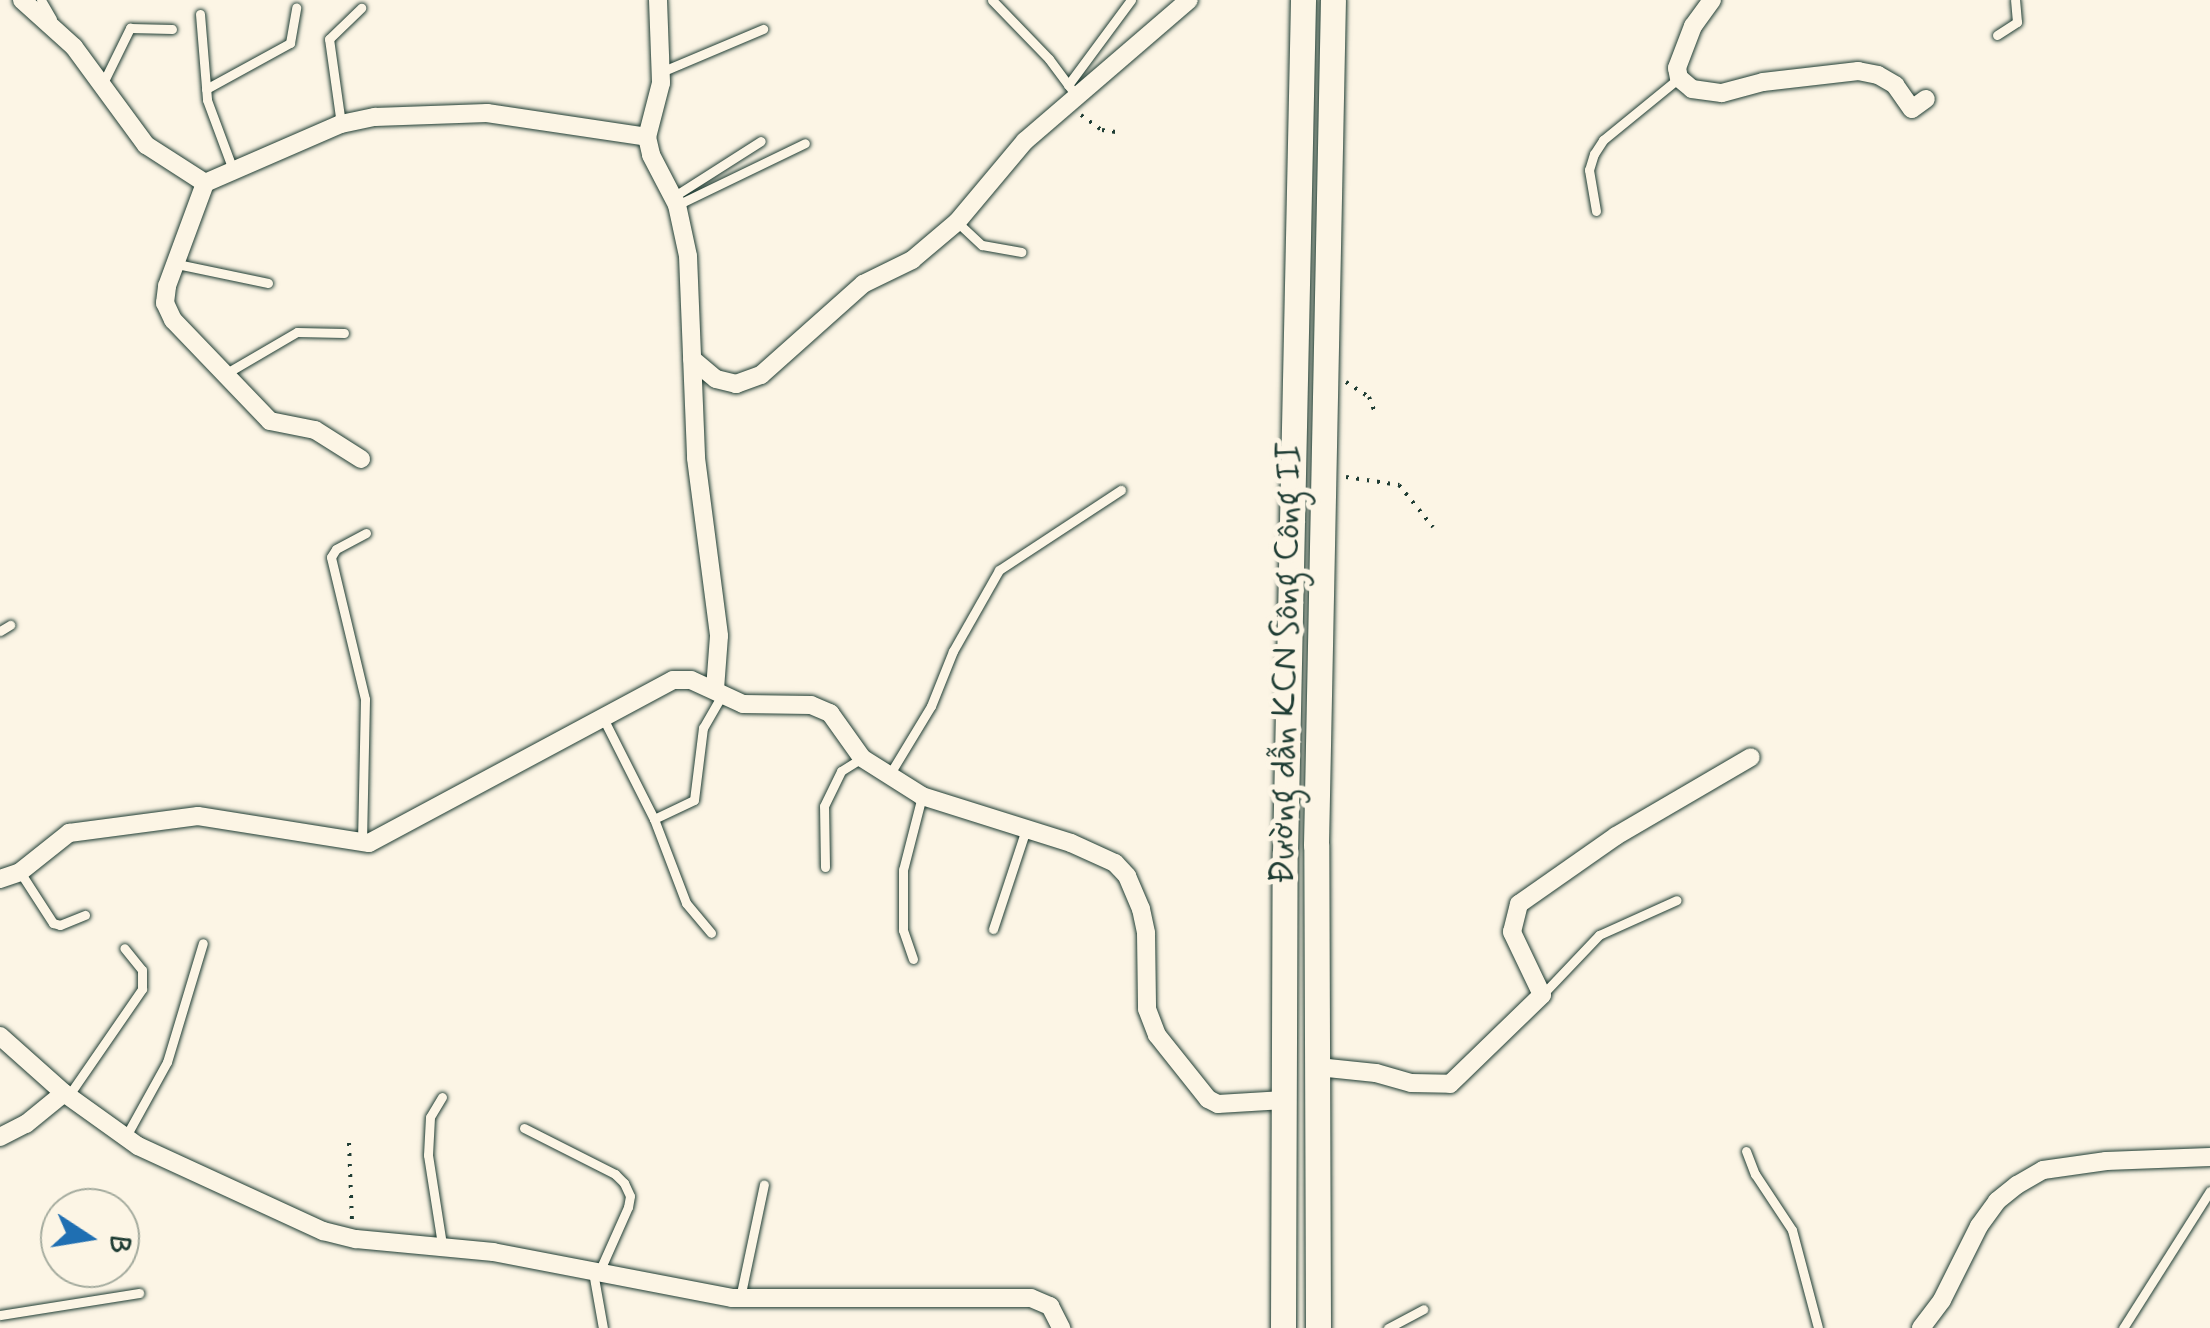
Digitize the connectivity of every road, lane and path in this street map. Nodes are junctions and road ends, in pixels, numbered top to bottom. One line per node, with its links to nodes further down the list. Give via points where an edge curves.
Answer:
1 (22, 0): 16 (street)
2 (41, 0): 16 (lane)
3 (658, 0): 18 (street)
4 (1131, 0): 22 (lane)
5 (1189, 0): 22 (street)
6 (1303, 0): 24 (street, Đường dẫn KCN Sông Công II)
7 (1333, 0): 25 (street, Đường dẫn KCN Sông Công II)
8 (1712, 0): 19 (street, via 1693,26)
9 (2015, 0): 17 (lane, via 2017,22)
10 (994, 1): 22 (lane, via 1049,58)
11 (296, 8): 21 (lane, via 290,43)
12 (361, 8): 26 (lane, via 329,39)
13 (200, 14): 21 (lane)
14 (172, 29): 20 (lane, via 130,28)
15 (764, 29): 18 (lane)
16 (60, 32): 20 (street)
17 (1997, 35)
18 (661, 72): 28 (street)
19 (1679, 78): 23 (street, via 1705,94 1858,72 1895,85 1912,109); 34 (lane, via 1594,154 1589,170)
20 (100, 87): 32 (street, via 146,145)
21 (206, 90): 31 (lane)
22 (1070, 93): 27 (path, via 1086,122); 35 (street)
23 (1926, 98)
24 (1297, 114): 25 (street); 73 (street, Đường dẫn KCN Sông Công II)
25 (1331, 115): 42 (street, Đường dẫn KCN Sông Công II)
26 (341, 124): 28 (street, via 429,111 487,112); 31 (street)
27 (1116, 132)
28 (647, 137): 33 (street)
29 (761, 141): 33 (lane)
30 (805, 143): 33 (lane)
31 (233, 170): 32 (street)
32 (204, 183): 37 (street)
33 (675, 201): 40 (street, via 688,256)
34 (1596, 211)
35 (957, 222): 36 (lane, via 982,245); 40 (street, via 912,260 863,284 761,375 736,384 716,380)
36 (1021, 252)
37 (174, 264): 38 (lane); 41 (street, via 165,303 173,320)
38 (268, 284)
39 (344, 333): 41 (lane, via 297,332)
40 (692, 359): 49 (street, via 696,458 718,618)
41 (226, 374): 44 (street, via 270,421 314,430)
42 (1328, 374): 43 (path, via 1362,390); 45 (street, Đường dẫn KCN Sông Công II)
43 (1376, 415)
44 (361, 459)
45 (1326, 476): 47 (path, via 1399,485); 70 (street, Đường dẫn KCN Sông Công II, via 1316,845)
46 (1121, 490): 53 (lane, via 999,570)
47 (1432, 527)
48 (366, 533): 57 (lane, via 331,556 364,700)
49 (718, 692): 50 (street, via 673,680); 52 (street, via 743,704 810,705 830,712); 55 (lane, via 704,728 694,800)
50 (603, 718): 55 (lane); 57 (street)
51 (1751, 756): 68 (street, via 1616,836 1519,904 1512,932)
52 (862, 758): 53 (street); 58 (lane, via 841,772 824,806)
53 (888, 777): 54 (street)
54 (922, 796): 56 (street); 67 (lane, via 903,870 902,930)
55 (654, 820): 64 (lane, via 686,902)
56 (1026, 829): 63 (lane); 73 (street, via 1114,863 1127,876 1146,933 1150,1023 1193,1085 1218,1104)
57 (362, 844): 59 (street, via 198,816 69,833)
58 (825, 867)
59 (20, 872): 60 (street); 62 (lane, via 53,923)
60 (0, 879)
61 (1677, 900): 68 (lane, via 1599,935)
62 (85, 915)
63 (993, 928)
64 (711, 933)
65 (203, 943): 76 (lane, via 168,1062)
66 (124, 948): 71 (lane, via 142,970 142,989)
67 (913, 959)
68 (1542, 994): 70 (street, via 1450,1084)
69 (0, 1036): 71 (street)
70 (1318, 1067): 92 (street, Đường dẫn KCN Sông Công II)
71 (66, 1095): 75 (street); 76 (street)
72 (442, 1098): 83 (lane, via 430,1117 428,1140)
73 (1284, 1100): 91 (street, Đường dẫn KCN Sông Công II)
74 (524, 1128): 84 (lane, via 624,1183 628,1207)
75 (0, 1137)
76 (125, 1138): 82 (street, via 323,1231)
77 (349, 1142): 82 (path)
78 (1746, 1151): 94 (lane, via 1792,1230)
79 (2210, 1157): 95 (street, via 2042,1170 1996,1201)
80 (764, 1184): 86 (lane)
81 (2210, 1191): 96 (lane)
82 (356, 1239): 83 (street)
83 (442, 1244): 84 (street)
84 (596, 1271): 86 (street); 89 (lane)
85 (139, 1292): 88 (lane)
86 (740, 1298): 90 (street, via 1031,1298 1050,1306)
87 (1423, 1309): 93 (lane)
88 (0, 1316)
89 (603, 1328)
90 (1061, 1328)
91 (1283, 1328)
92 (1318, 1328)
93 (1388, 1328)
94 (1818, 1328)
95 (1921, 1328)
96 (2123, 1328)

